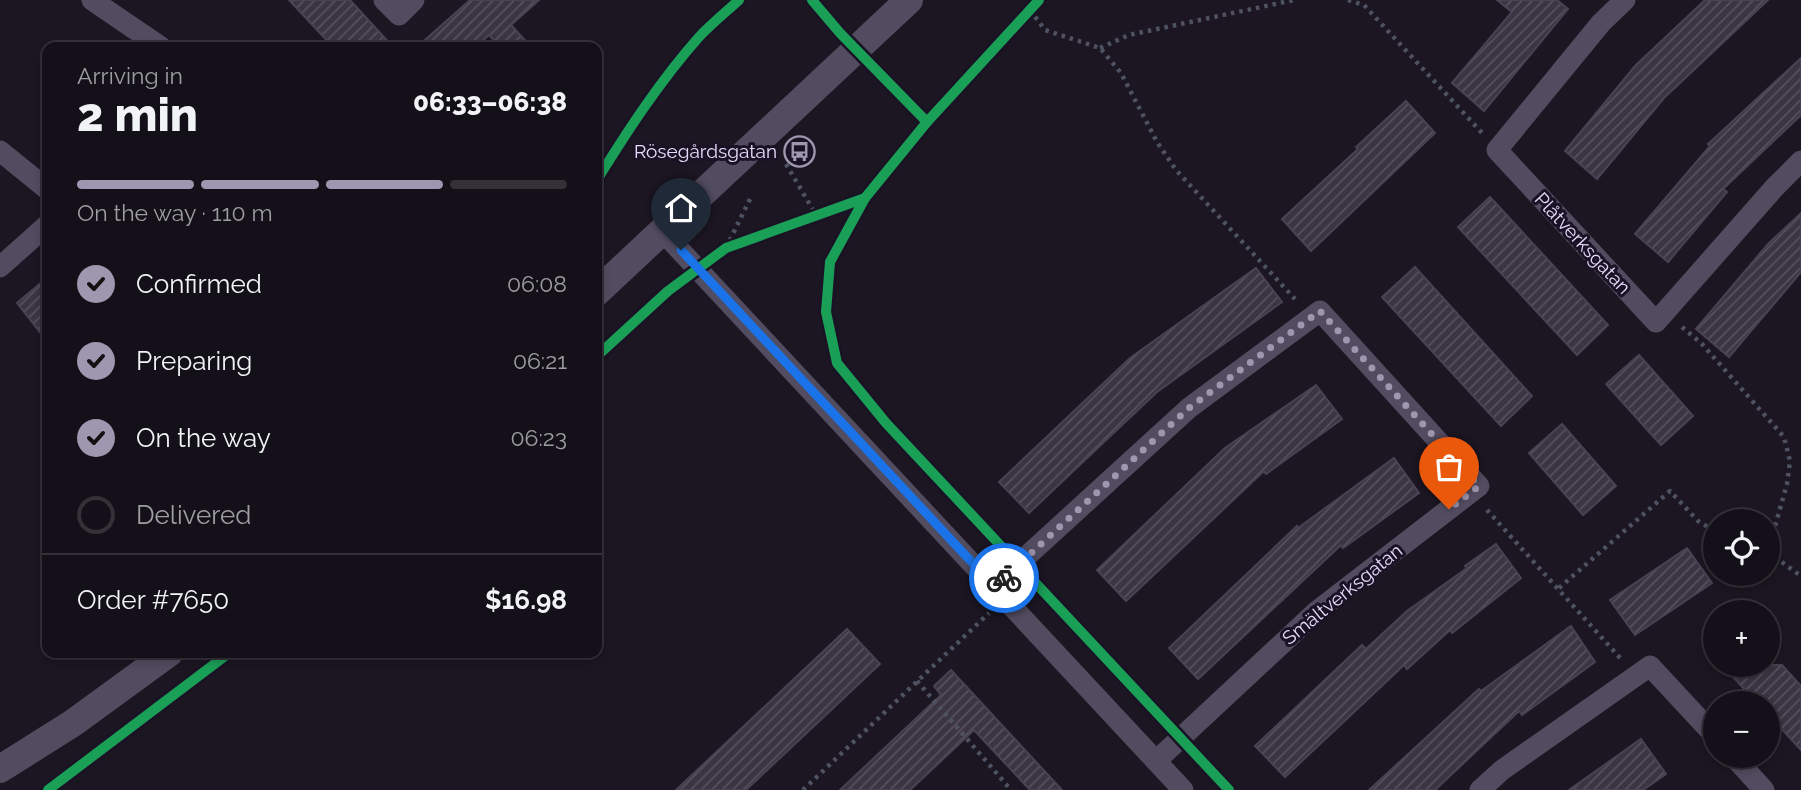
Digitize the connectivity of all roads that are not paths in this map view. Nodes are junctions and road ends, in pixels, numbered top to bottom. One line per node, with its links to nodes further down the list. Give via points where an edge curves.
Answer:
1 (92, 0): 6 (street)
2 (384, 0): 3 (street, via 399,15)
3 (414, 0)
4 (909, 0): 11 (street)
5 (1625, 0): 8 (street, Plåtverksgatan, via 1497,150 1656,322)
6 (153, 42)
7 (0, 151): 9 (street)
8 (1801, 162)
9 (42, 185)
10 (42, 229): 12 (street)
11 (663, 232): 13 (street); 14 (street)
12 (0, 267)
13 (602, 287)
14 (999, 592): 17 (street); 17 (street, Smältverksgatan, via 1189,408 1320,311 1479,486 1317,611)
15 (162, 658): 19 (street)
16 (1703, 723): 21 (street, via 1650,666)
17 (1156, 761): 20 (street)
18 (1744, 768): 22 (street)
19 (0, 769)
20 (1183, 790)
21 (1480, 790)
22 (1764, 790)

